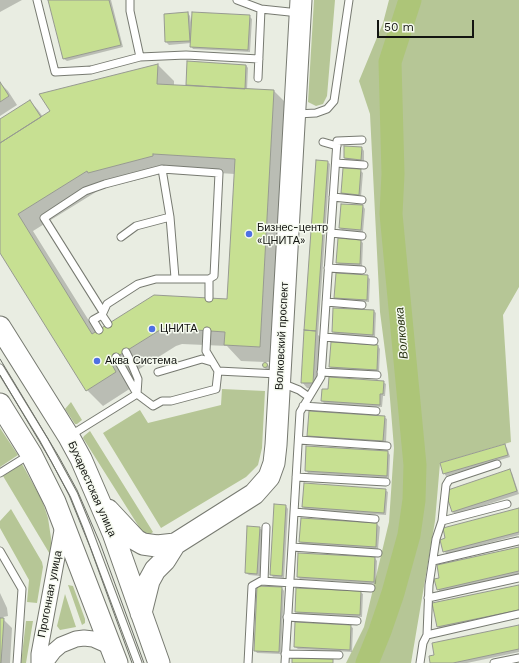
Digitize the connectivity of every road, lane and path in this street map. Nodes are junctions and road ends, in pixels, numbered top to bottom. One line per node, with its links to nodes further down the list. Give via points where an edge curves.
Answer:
1 (37, 0): 7 (lane, via 55,72 91,70)
2 (130, 0): 7 (lane)
3 (237, 0): 6 (lane)
4 (349, 0): 10 (lane, via 334,101 327,109 316,113)
5 (301, 7): 6 (lane); 10 (street, Волковский проспект)
6 (261, 9): 8 (lane)
7 (140, 57): 8 (lane, via 186,54)
8 (259, 59): 9 (lane)
9 (258, 78)
10 (295, 114): 45 (street, Волковский проспект)
11 (362, 140): 13 (lane, via 337,141)
12 (323, 142): 13 (lane)
13 (337, 146): 14 (lane)
14 (336, 163): 15 (lane); 17 (lane)
15 (364, 165)
16 (162, 169): 19 (lane); 26 (lane, via 219,173 214,276); 30 (lane, via 85,191 44,218)
17 (333, 197): 18 (lane); 20 (lane)
18 (362, 200)
19 (170, 217): 22 (lane, via 136,226); 25 (lane)
20 (331, 233): 21 (lane); 23 (lane)
21 (362, 236)
22 (121, 237)
23 (328, 268): 24 (lane); 28 (lane)
24 (362, 270)
25 (175, 278): 26 (lane); 30 (lane, via 156,279 138,284 107,304)
26 (209, 279): 27 (lane)
27 (209, 298)
28 (326, 302): 29 (lane); 35 (lane)
29 (362, 305)
30 (103, 313): 31 (lane); 33 (lane, via 93,320)
31 (108, 324)
32 (0, 327): 51 (street, Бухарестская улица)
33 (99, 330)
34 (207, 330): 39 (lane, via 206,351)
35 (324, 337): 36 (lane); 43 (lane)
36 (374, 341)
37 (126, 352): 46 (lane, via 138,379)
38 (116, 357): 46 (lane)
39 (212, 362): 41 (lane); 42 (lane, via 202,359)
40 (0, 368): 89 (lane, via 74,495)
41 (218, 371): 45 (lane); 46 (lane, via 216,389 162,401 153,406)
42 (158, 372)
43 (321, 372): 44 (lane); 47 (lane, via 321,377)
44 (377, 375)
45 (280, 380): 47 (lane); 67 (street, Волковский проспект, via 276,455 269,477 246,500)
46 (137, 394): 51 (lane)
47 (308, 397): 49 (lane)
48 (0, 404): 54 (street)
49 (303, 406): 50 (lane); 52 (lane, via 300,412)
50 (376, 411)
51 (69, 437): 59 (street, Бухарестская улица)
52 (299, 440): 53 (lane); 57 (lane)
53 (386, 446)
54 (31, 454): 56 (lane); 64 (street)
55 (498, 464): 63 (lane, via 449,480 444,495)
56 (0, 473)
57 (296, 477): 58 (lane); 61 (lane)
58 (386, 482)
59 (100, 501): 67 (street, via 136,540 157,546); 77 (street, Бухарестская улица)
60 (507, 504): 63 (lane)
61 (294, 512): 62 (lane); 68 (lane)
62 (374, 519)
63 (442, 520): 71 (lane)
64 (63, 524): 83 (street); 87 (street, Прогонная улица)
65 (266, 527): 73 (lane)
66 (518, 541): 71 (lane)
67 (175, 544): 77 (street, Волковский проспект, via 149,581)
68 (292, 547): 70 (lane); 74 (lane)
69 (0, 550): 86 (lane, via 22,589)
70 (378, 553)
71 (433, 561): 76 (lane)
72 (519, 578): 76 (lane)
73 (264, 581): 74 (lane); 91 (lane, via 252,586)
74 (290, 582): 75 (lane); 79 (lane)
75 (371, 588)
76 (428, 598): 81 (lane)
77 (141, 613): 90 (street, Бухарестская улица)
78 (519, 614): 81 (lane)
79 (287, 617): 80 (lane); 82 (lane)
80 (357, 621)
81 (427, 635): 93 (lane)
82 (285, 654): 84 (lane); 92 (lane)
83 (114, 655): 88 (street, via 92,639 84,638 61,645)
84 (339, 655)
85 (519, 658): 94 (lane)
86 (16, 663)
87 (39, 663)
88 (44, 663)
89 (138, 663)
90 (159, 663)
91 (248, 663)
92 (285, 663)
93 (420, 663)
94 (494, 663)

